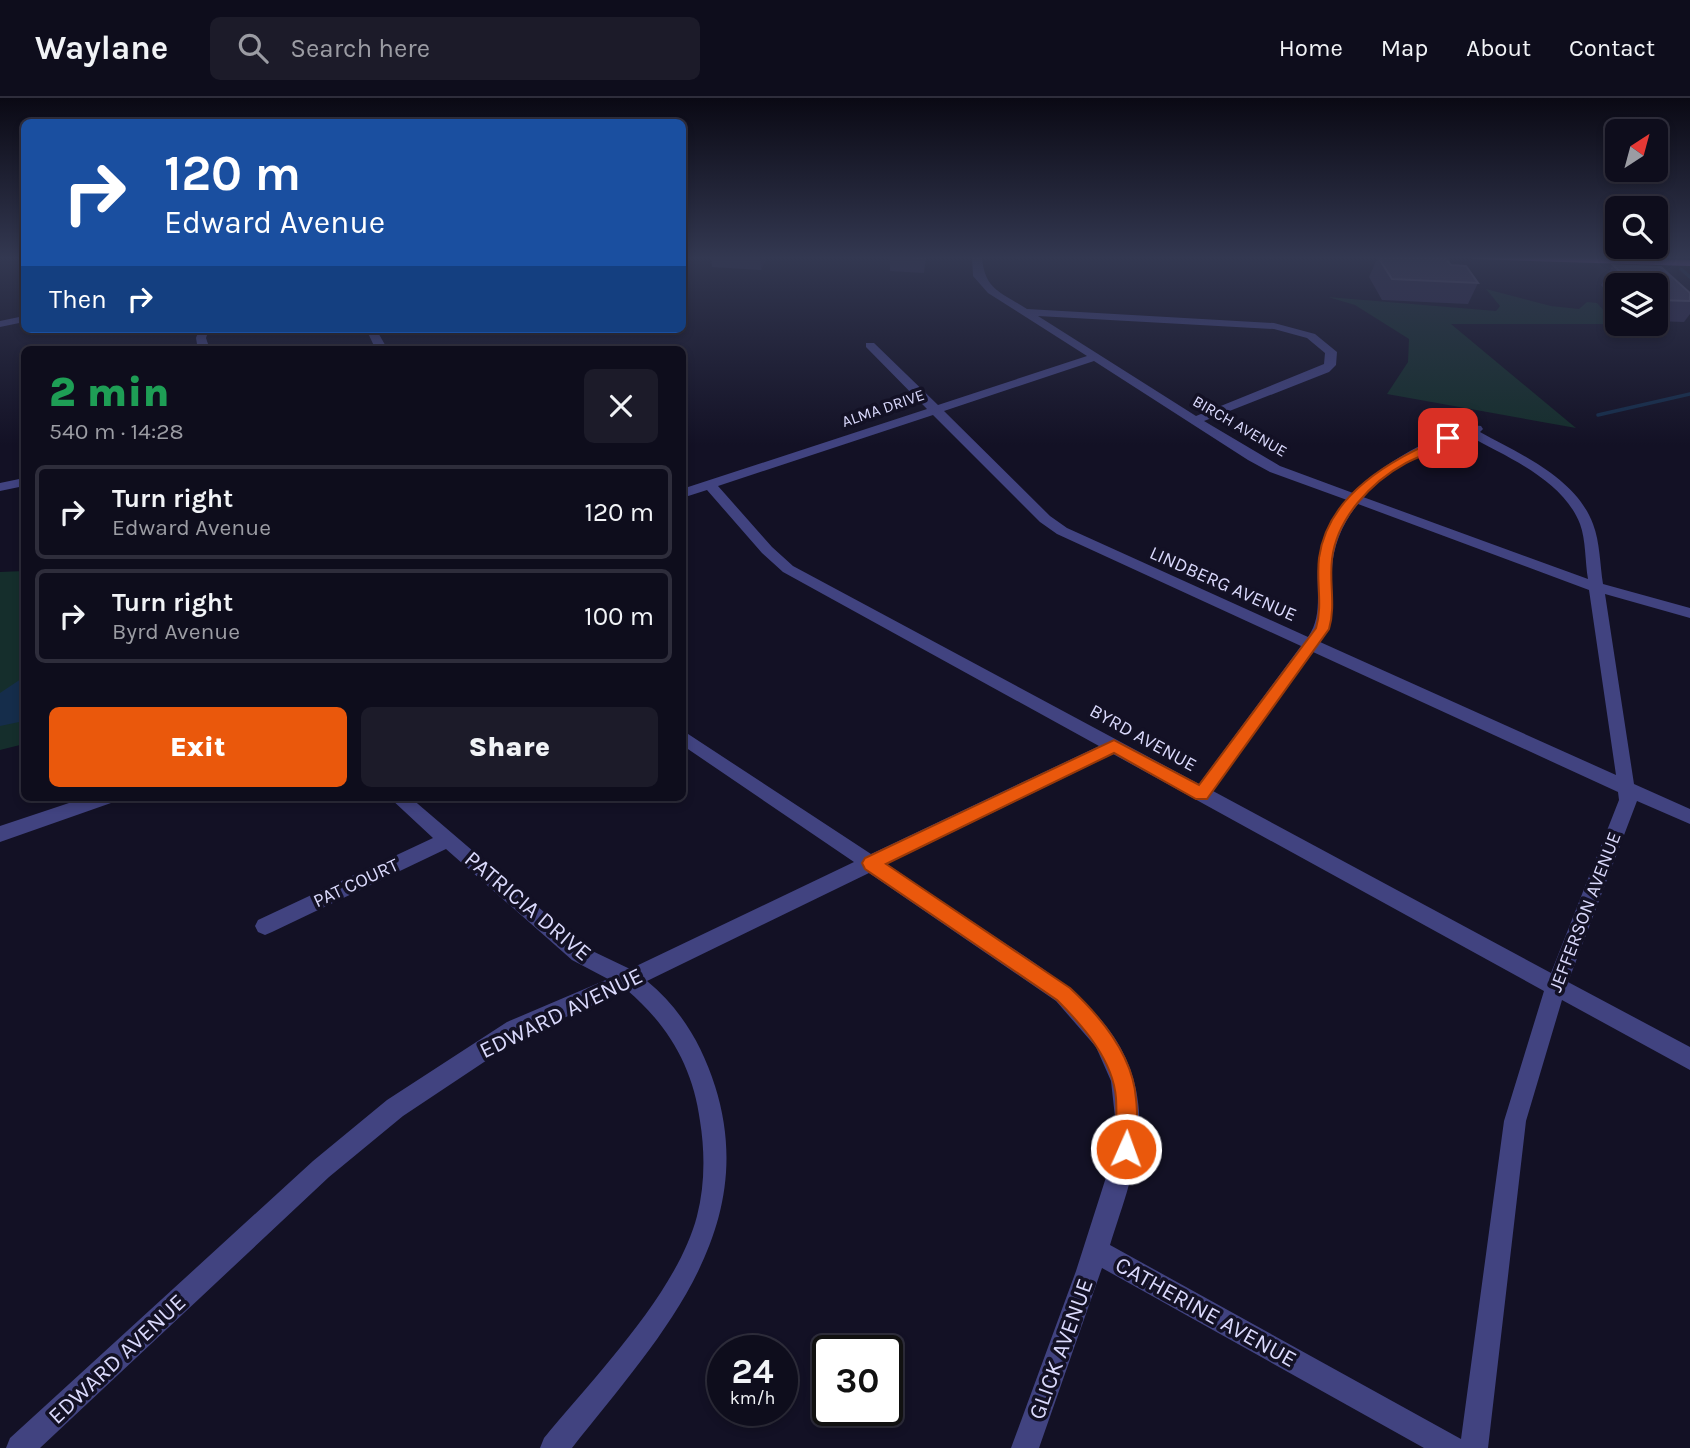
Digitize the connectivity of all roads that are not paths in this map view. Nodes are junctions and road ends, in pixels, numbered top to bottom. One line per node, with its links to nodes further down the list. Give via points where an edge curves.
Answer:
1 (1037, 319): 6 (street, BIRCH AVENUE)
2 (1157, 319): 8 (street, via 1274,326 1311,336 1331,352 1325,370)
3 (21, 320): 4 (street)
4 (0, 324)
5 (870, 345): 7 (street, LINDBERG AVENUE)
6 (1096, 357): 7 (street, ALMA DRIVE); 8 (street, BIRCH AVENUE)
7 (935, 409): 10 (street, ALMA DRIVE); 16 (street, LINDBERG AVENUE, via 1062,531)
8 (1193, 421): 13 (street, BIRCH AVENUE, via 1264,463)
9 (21, 483): 11 (street)
10 (710, 485): 12 (street, ALMA DRIVE); 18 (street, BYRD AVENUE, via 788,569)
11 (0, 487)
12 (686, 493)
13 (1354, 498): 14 (street, BIRCH AVENUE); 14 (street, JEFFERSON AVENUE, via 1400,461 1473,430 1538,471 1570,498 1587,524); 16 (street, via 1331,537 1324,583 1326,617)
14 (1596, 587): 15 (street, BIRCH AVENUE); 19 (street, JEFFERSON AVENUE)
15 (1690, 613)
16 (1311, 644): 19 (street, LINDBERG AVENUE); 20 (street)
17 (686, 739): 26 (street, CATHERINE AVENUE)
18 (1114, 746): 20 (street, BYRD AVENUE); 26 (street, EDWARD AVENUE)
19 (1626, 788): 23 (street, LINDBERG AVENUE); 29 (street, JEFFERSON AVENUE, via 1628,800)
20 (1201, 794): 29 (street, BYRD AVENUE)
21 (96, 801): 24 (street)
22 (402, 801): 25 (street, PATRICIA DRIVE)
23 (1690, 817)
24 (0, 834)
25 (448, 840): 27 (street, PAT COURT); 28 (street, PATRICIA DRIVE, via 585,959)
26 (871, 863): 28 (street, EDWARD AVENUE); 31 (street, CATHERINE AVENUE, via 1063,994 1089,1018 1107,1044 1121,1076 1128,1122 1126,1149)
27 (265, 926)
28 (630, 979): 32 (street, EDWARD AVENUE, via 515,1029 395,1108 321,1169); 33 (street, PATRICIA DRIVE, via 674,1020 701,1078 712,1110 715,1180 697,1249 668,1302)
29 (1556, 986): 30 (street, BYRD AVENUE); 36 (street, JEFFERSON AVENUE, via 1515,1121)
30 (1690, 1059)
31 (1096, 1251): 34 (street, GLICK AVENUE); 35 (street, CATHERINE AVENUE)
32 (20, 1448)
33 (554, 1448)
34 (1025, 1448)
35 (1451, 1448)
36 (1474, 1448)

